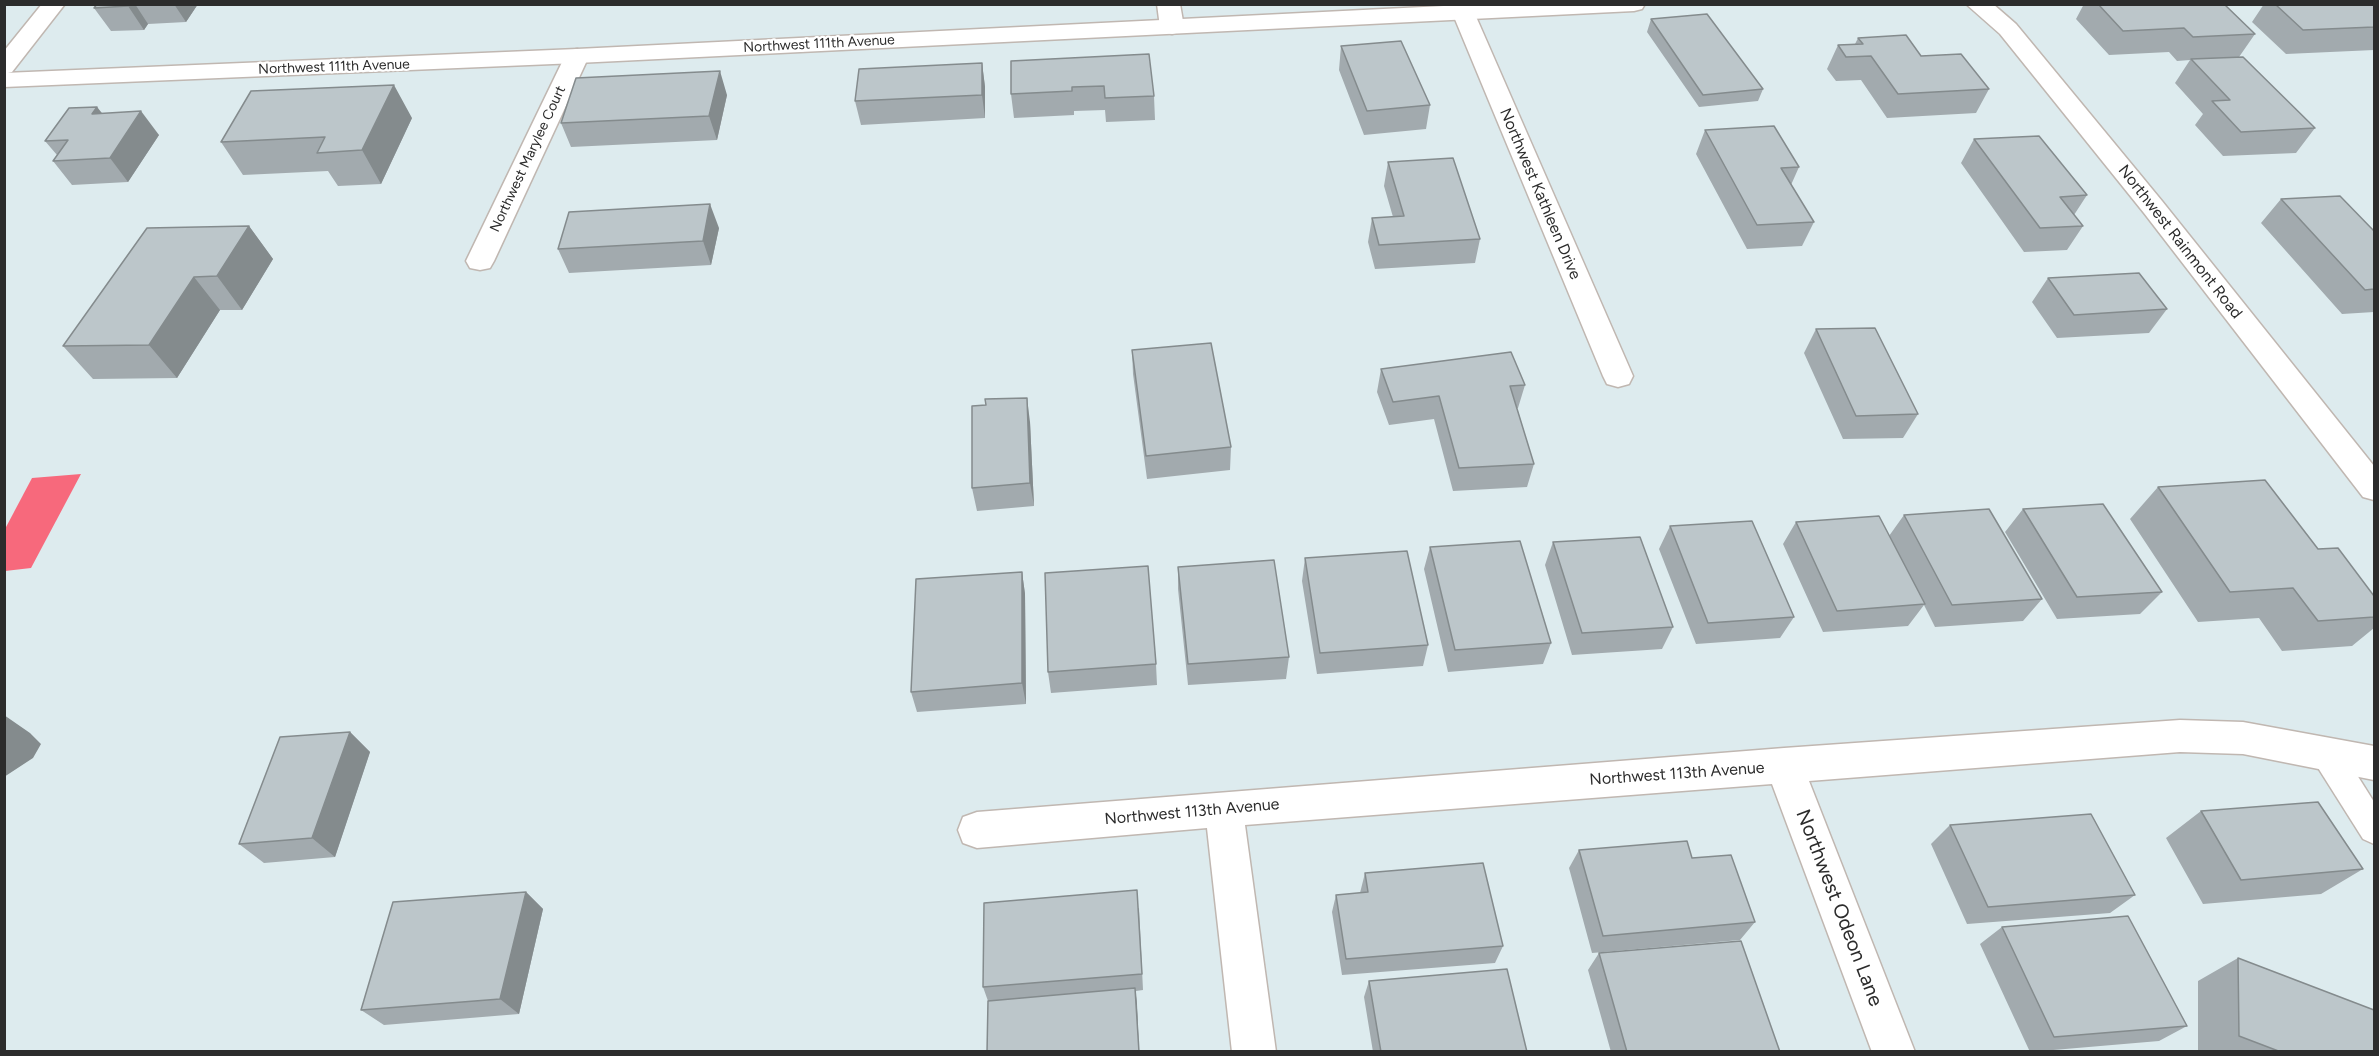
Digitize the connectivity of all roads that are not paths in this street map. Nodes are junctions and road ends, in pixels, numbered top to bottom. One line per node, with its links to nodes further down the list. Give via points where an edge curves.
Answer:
1 (54, 4): 8 (street)
2 (1634, 4): 4 (street, Northwest 111th Avenue)
3 (1977, 4): 12 (street, Northwest Rainmont Road, via 2008,29)
4 (1519, 7): 5 (street, Northwest 111th Avenue)
5 (1463, 12): 6 (street, Northwest 111th Avenue); 11 (street, Northwest Kathleen Drive)
6 (1170, 16): 7 (street, Northwest 111th Avenue)
7 (577, 56): 9 (street, Northwest 111th Avenue); 10 (street, Northwest Marylee Court)
8 (4, 67)
9 (4, 80)
10 (480, 261)
11 (1618, 376)
12 (2374, 488)
13 (2326, 753): 14 (street, Northwest 113th Avenue); 15 (street, Northwest 113th Avenue, via 2243,738 2180,736); 17 (lane)
14 (2374, 763)
15 (1784, 765): 16 (street, Northwest 113th Avenue); 20 (street, Northwest Odeon Lane)
16 (1224, 809): 18 (street, Northwest 113th Avenue); 19 (street)
17 (2374, 829)
18 (977, 830)
19 (1254, 1052)
20 (1894, 1052)

